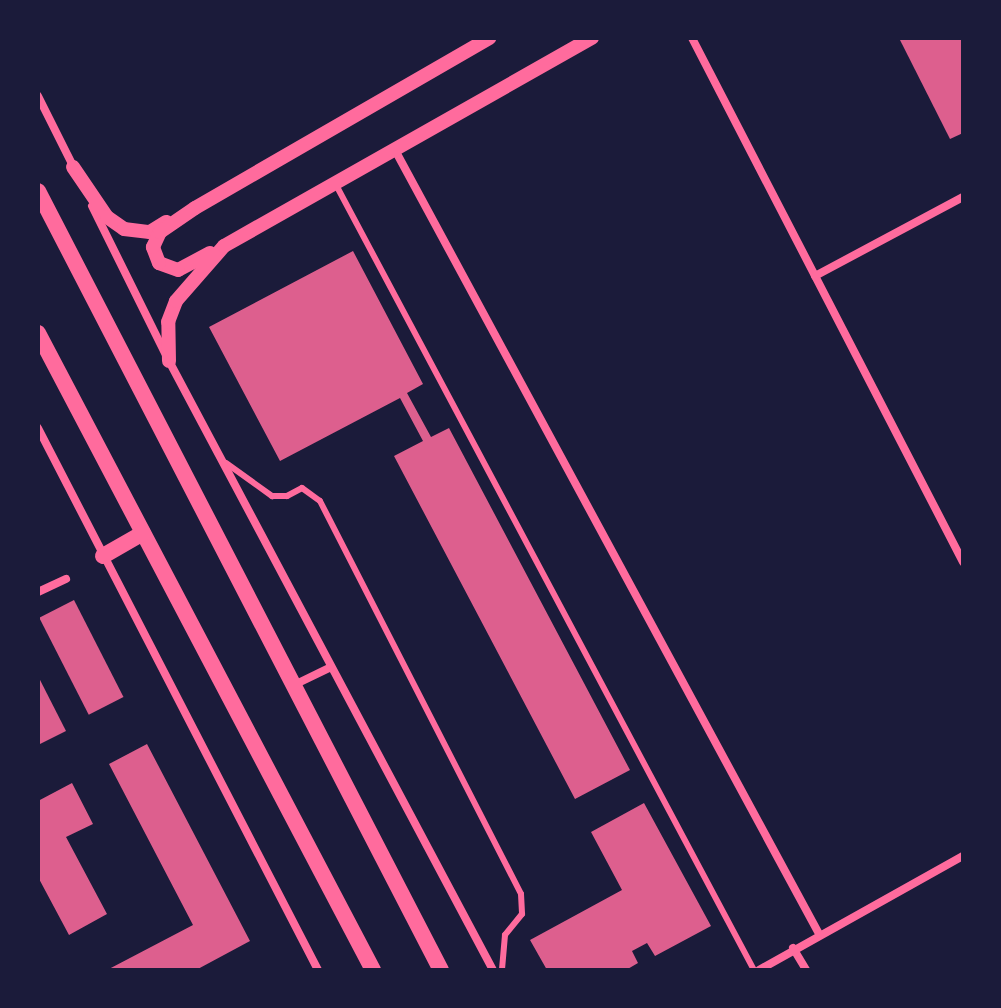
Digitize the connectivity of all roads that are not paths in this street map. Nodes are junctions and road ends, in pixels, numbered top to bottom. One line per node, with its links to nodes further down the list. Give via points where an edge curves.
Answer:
1 (489, 38): 10 (street)
2 (592, 38): 5 (street)
3 (692, 38): 12 (street)
4 (38, 96): 6 (street)
5 (395, 150): 7 (street); 27 (street)
6 (73, 167): 10 (street, via 107,217 124,229 150,232); 14 (street)
7 (335, 183): 11 (street); 34 (lane)
8 (38, 191): 25 (main road)
9 (963, 197): 12 (street)
10 (195, 208): 11 (street, via 160,232 153,247 159,263 178,270)
11 (224, 246): 14 (street, via 176,301 168,322)
12 (815, 276): 19 (street)
13 (38, 333): 17 (main road)
14 (169, 361): 16 (street)
15 (38, 428): 20 (street)
16 (221, 459): 24 (street); 33 (lane, via 272,496 302,488 320,501 521,894 522,914 505,935)
17 (143, 533): 20 (main road); 30 (main road)
18 (963, 539): 19 (street)
19 (954, 545): 21 (street)
20 (103, 556): 29 (street)
21 (963, 562)
22 (66, 579): 23 (street)
23 (38, 592)
24 (331, 667): 25 (street); 32 (street)
25 (294, 685): 31 (main road)
26 (963, 856): 27 (street)
27 (819, 934): 28 (street)
28 (793, 948): 34 (street); 35 (street)
29 (318, 970)
30 (373, 970)
31 (441, 970)
32 (493, 970)
33 (502, 970)
34 (756, 970)
35 (806, 970)

